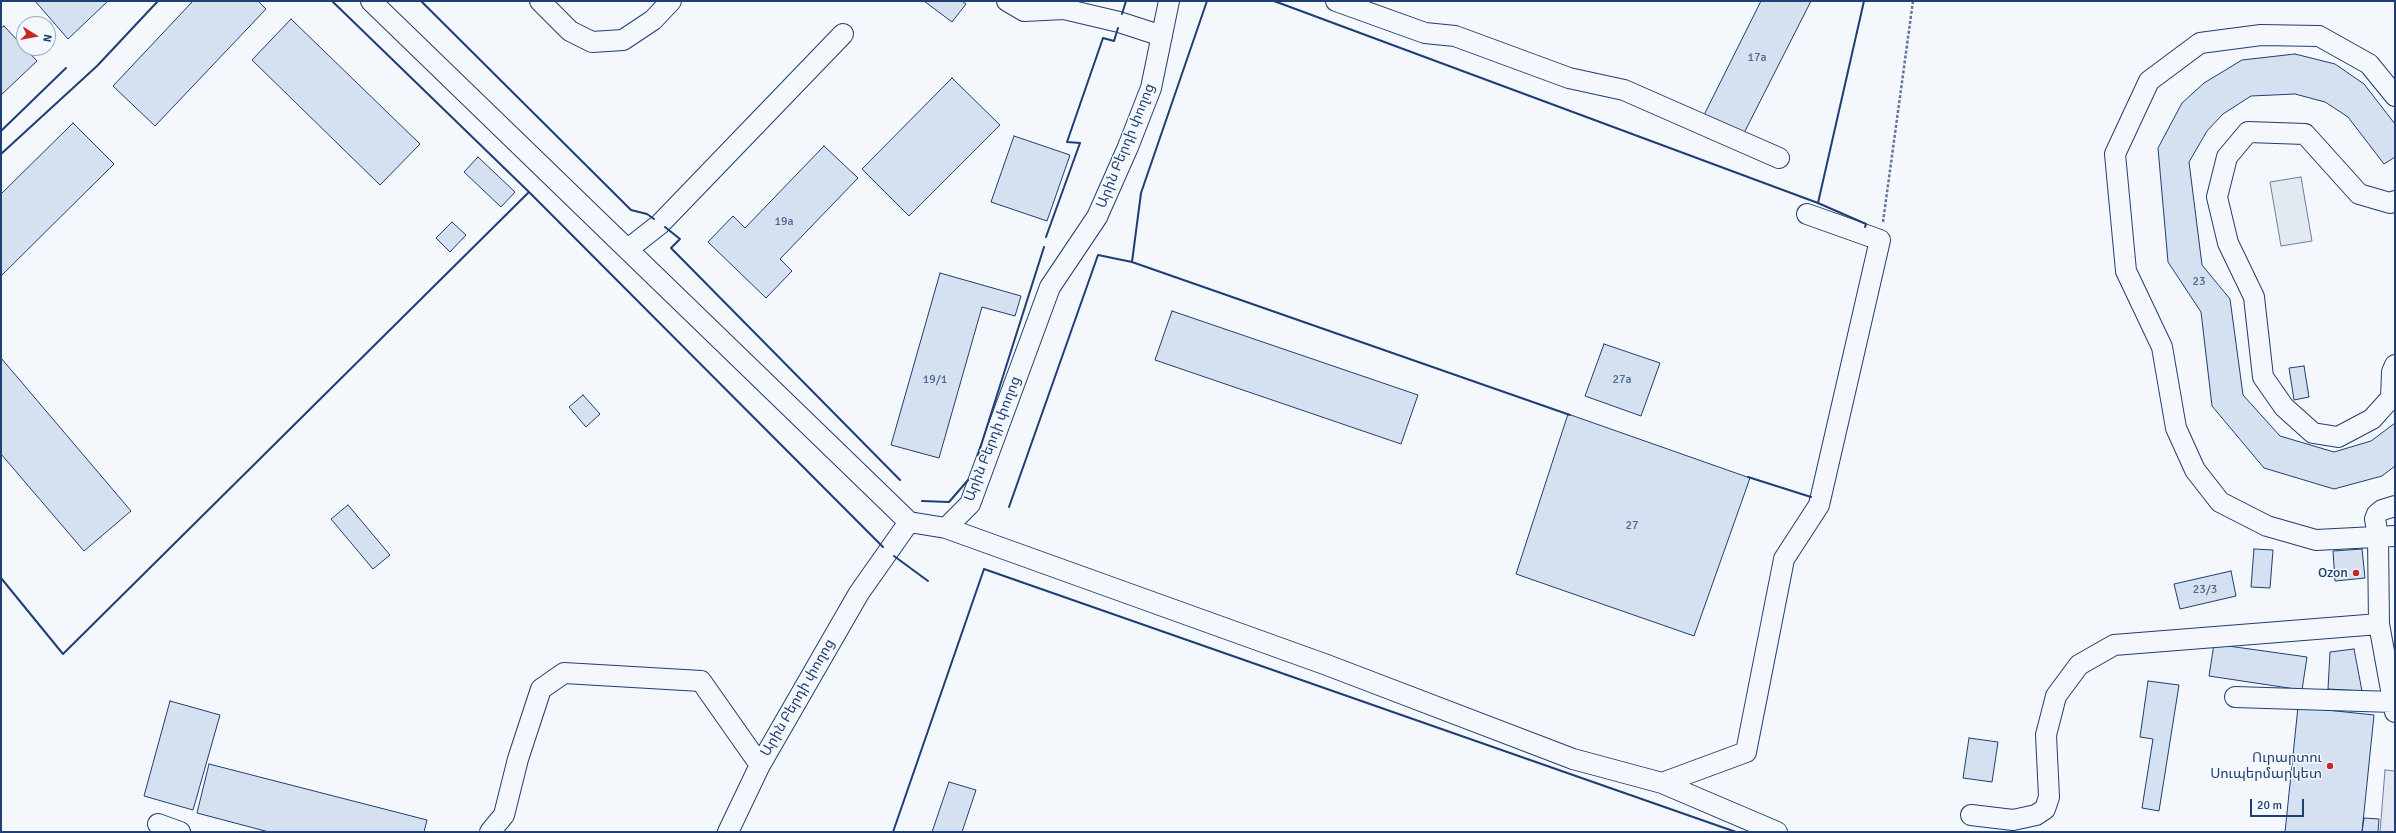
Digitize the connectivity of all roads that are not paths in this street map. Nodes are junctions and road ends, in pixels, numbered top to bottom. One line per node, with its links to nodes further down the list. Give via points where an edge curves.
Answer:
1 (371, 1): 13 (street)
2 (540, 1): 3 (street, via 570,31 592,42 623,40 653,20)
3 (670, 1)
4 (1007, 1): 8 (street, via 1024,11 1064,9 1119,22)
5 (1169, 1): 8 (street, Արին Բերդի փողոց)
6 (1336, 1): 10 (street, via 1425,33 1455,36 1569,78 1624,90)
7 (843, 34): 13 (street, via 660,224)
8 (1162, 36): 17 (street, Արին Բերդի փողոց, via 1151,88 1098,217 1050,286 970,504)
9 (2395, 96): 18 (street, via 2369,64 2319,36 2261,35 2200,43 2149,81 2115,154 2126,271 2162,347 2176,428 2195,470 2220,502 2267,526 2316,540)
10 (1779, 158)
11 (2395, 201): 14 (street, via 2390,203 2360,194 2305,134 2248,132 2227,157 2217,197 2228,243 2254,297 2263,377 2284,407 2313,433 2338,437 2372,419 2391,398 2392,372)
12 (1807, 214): 23 (street, via 1880,240 1819,504 1784,559 1746,752)
13 (628, 250): 16 (street)
14 (2395, 364)
15 (2395, 506): 18 (street, via 2377,514 2375,520)
16 (909, 522): 17 (street); 22 (street, Արին Բերդի փողոց, via 859,593)
17 (946, 528): 23 (street, via 1327,665 1573,759)
18 (2386, 536): 19 (street)
19 (2380, 624): 21 (street); 24 (street, via 2114,645 2079,665 2056,696 2046,736 2049,797 2045,810 2036,815 2013,820)
20 (2235, 697): 21 (street)
21 (2394, 707)
22 (760, 764): 27 (street, via 701,681 564,673 541,689 518,759 504,816); 28 (street, Արին Բերդի փողոց)
23 (1662, 783): 29 (street)
24 (1971, 815)
25 (158, 824): 26 (street)
26 (180, 832)
27 (490, 832)
28 (728, 832)
29 (1777, 832)

